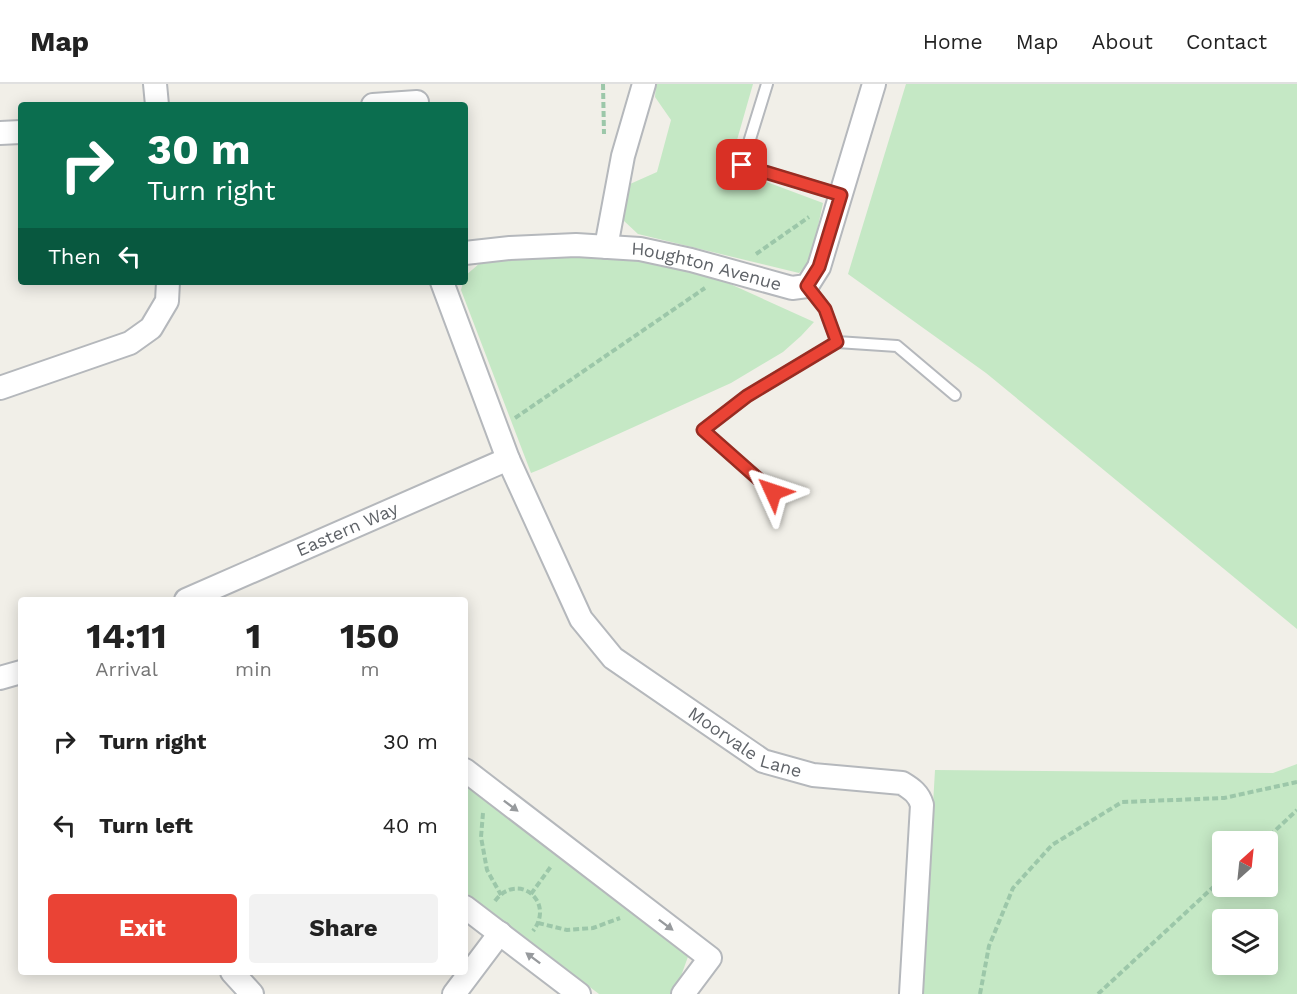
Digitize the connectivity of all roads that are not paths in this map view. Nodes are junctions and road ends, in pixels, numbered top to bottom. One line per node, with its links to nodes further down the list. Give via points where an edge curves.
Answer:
1 (155, 84): 6 (street)
2 (644, 84): 11 (street, via 623,156)
3 (767, 84): 10 (lane, via 742,165)
4 (874, 84): 10 (street, Houghton Avenue)
5 (416, 97): 7 (street)
6 (157, 102)
7 (389, 102)
8 (18, 132): 9 (street)
9 (0, 133)
10 (841, 195): 15 (street, Houghton Avenue, via 819,267)
11 (606, 247): 12 (street, Houghton Avenue, via 576,245); 15 (street, Houghton Avenue, via 681,258 792,288)
12 (468, 253)
13 (168, 285): 17 (street, via 167,301 151,328 130,343)
14 (443, 285): 19 (street)
15 (807, 286): 16 (lane, via 825,309)
16 (837, 342): 18 (lane, via 897,346); 20 (lane, via 747,396 703,430)
17 (0, 388)
18 (955, 395)
19 (508, 459): 21 (street, Eastern Way); 32 (street, Moorvale Lane, via 581,619 613,658 763,761 813,775 902,783 918,796 922,805)
20 (773, 492)
21 (193, 597)
22 (18, 673): 23 (street)
23 (0, 678)
24 (468, 772): 31 (street, one-way to 31, via 710,958)
25 (473, 913): 26 (street)
26 (500, 933): 29 (street); 30 (street, one-way to 26)
27 (235, 975): 28 (street)
28 (252, 994)
29 (454, 994)
30 (579, 994)
31 (683, 994)
32 (911, 994)

